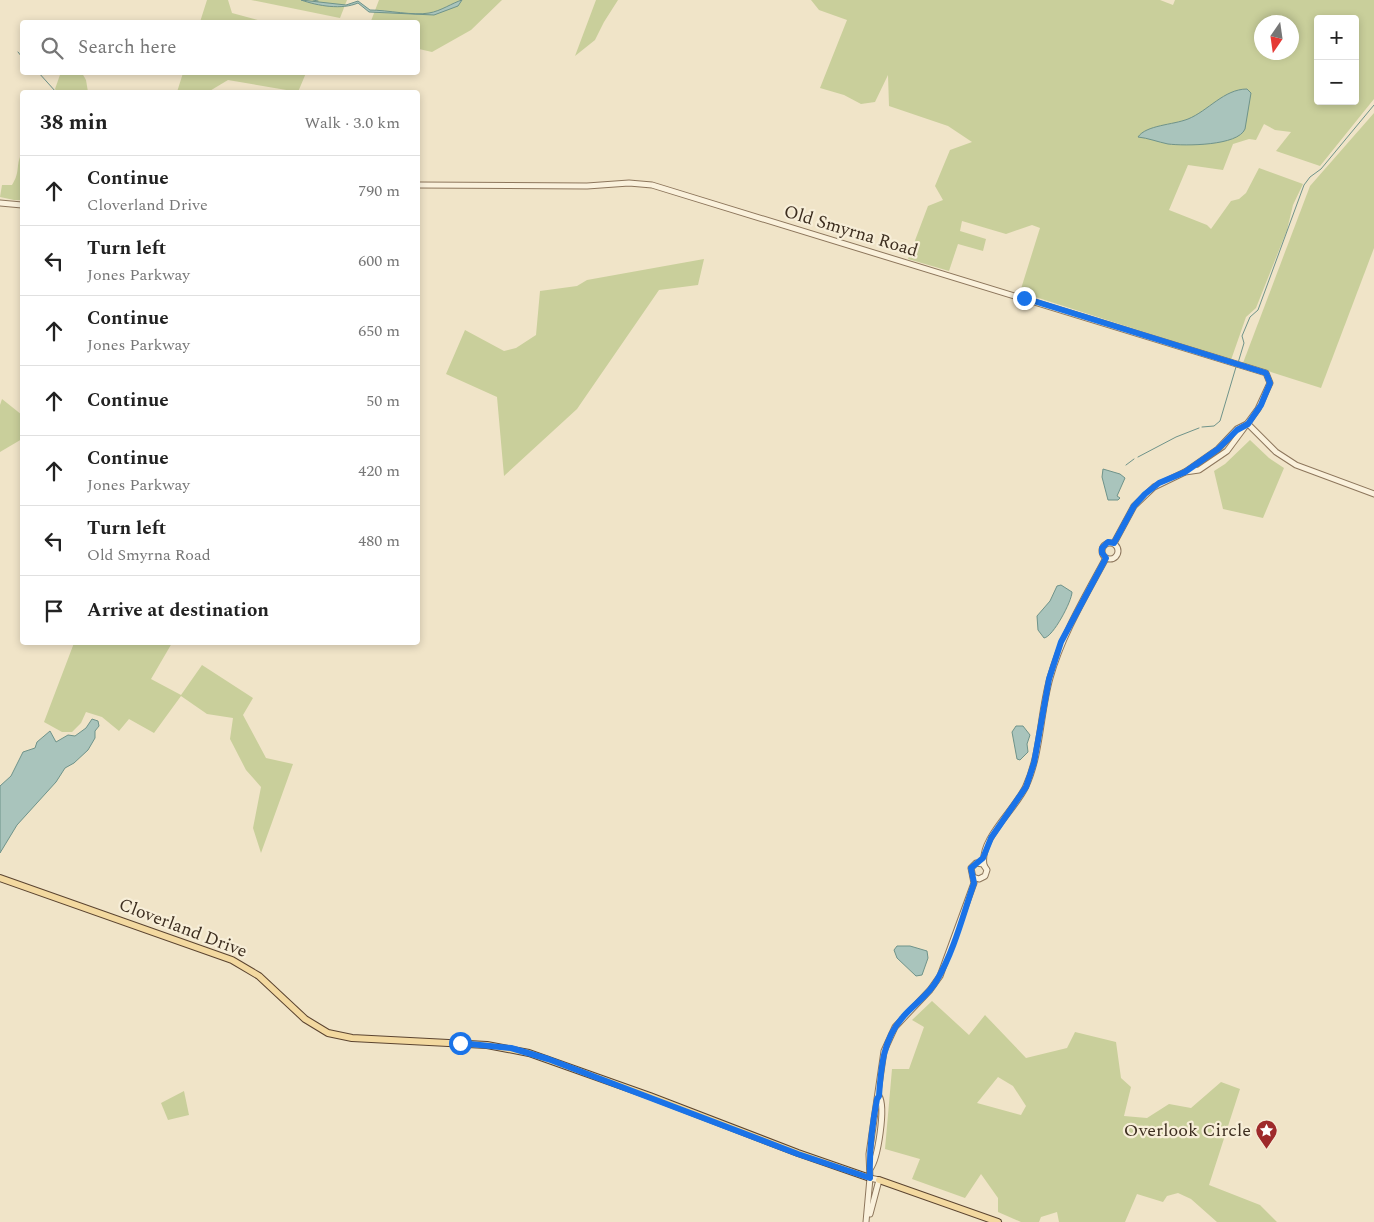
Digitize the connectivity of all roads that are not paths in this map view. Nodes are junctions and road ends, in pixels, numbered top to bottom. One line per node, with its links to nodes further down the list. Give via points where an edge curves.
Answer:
1 (420, 185): 4 (street, Old Smyrna Road, via 652,185 1266,373 1270,383)
2 (0, 203): 3 (street)
3 (20, 205)
4 (1248, 424): 5 (street, via 1276,452 1296,465); 6 (street, via 1220,457 1199,470 1159,483 1145,494 1134,506)
5 (1374, 494)
6 (1114, 543): 7 (street, via 1104,545 1102,553); 7 (street, via 1119,550 1118,555)
7 (1106, 558): 8 (street, via 1061,642 1048,684 1034,763 1026,787 991,838)
8 (982, 862): 10 (street, via 971,868); 10 (street, via 987,873)
9 (0, 878): 11 (main road, Cloverland Drive, via 232,960 263,979 311,1024 330,1034 487,1045 529,1053)
10 (974, 880): 11 (street, via 940,976 903,1017 890,1037 882,1061 872,1133)
11 (870, 1178): 12 (street); 13 (street)
12 (879, 1180): 13 (street); 14 (main road)
13 (866, 1222)
14 (998, 1222)

